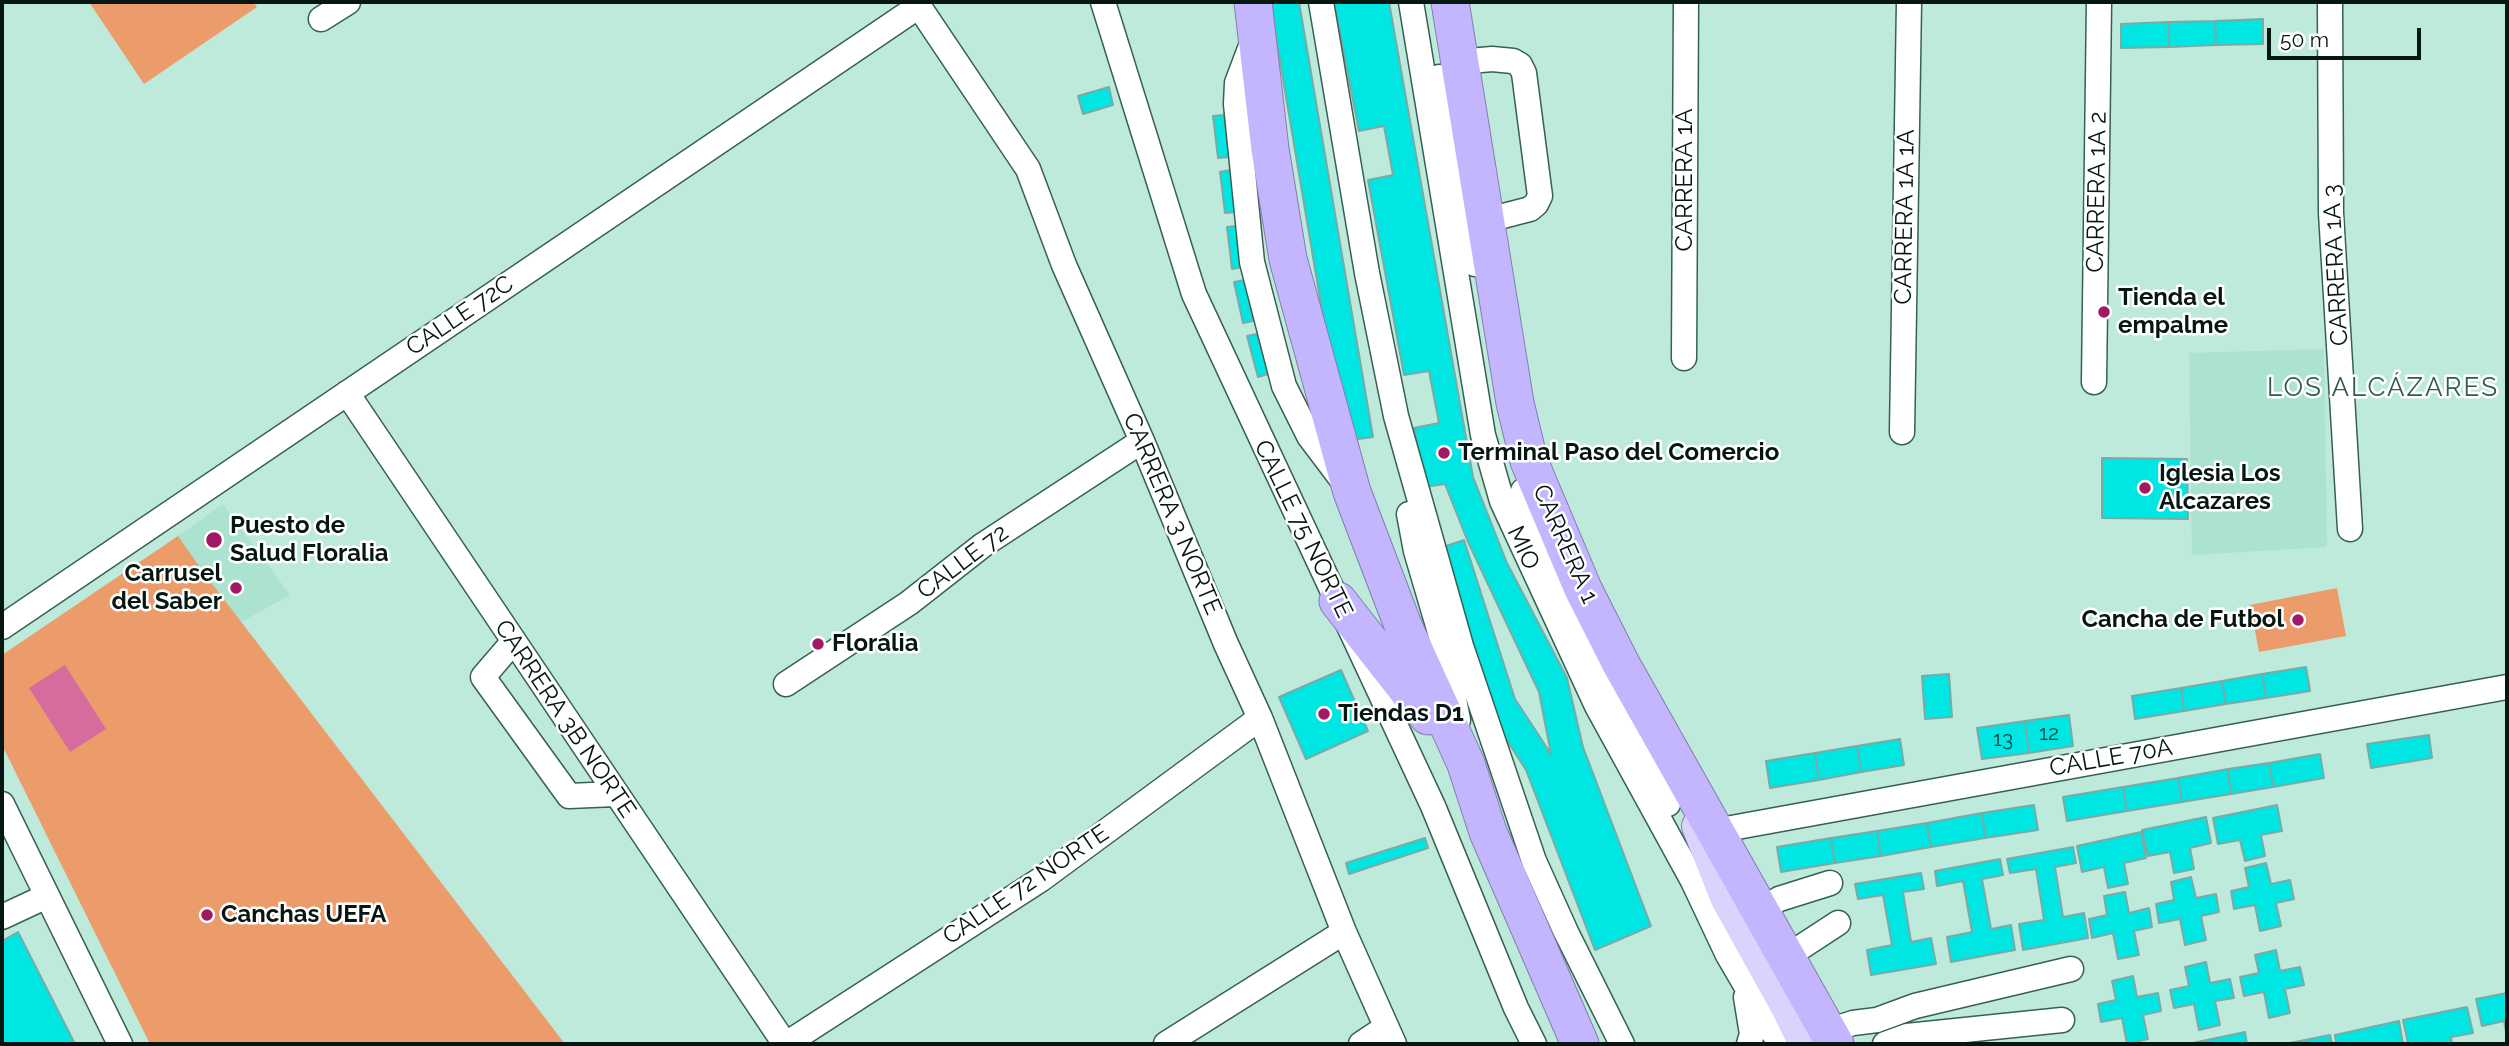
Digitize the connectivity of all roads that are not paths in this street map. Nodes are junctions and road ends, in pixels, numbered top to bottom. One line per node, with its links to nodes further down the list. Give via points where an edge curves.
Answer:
1 (348, 2): 13 (street)
2 (1321, 2): 19 (street)
3 (1411, 2): 40 (street, MIO, via 1483,435 1502,501 1597,706)
4 (1422, 2): 14 (street)
5 (1450, 2): 14 (highway, CARRERA 1)
6 (1686, 2): 16 (street, CARRERA 1A)
7 (1909, 2): 20 (street, CARRERA 1A 1A)
8 (2099, 2): 17 (street, CARRERA 1A 2)
9 (2330, 2): 23 (street, CARRERA 1A 3, via 2331,214)
10 (918, 4): 18 (street, CALLE 72C); 21 (street, CARRERA 3 NORTE, via 1028,169 1064,265)
11 (1110, 8): 24 (street, CALLE 75 NORTE, via 1194,294)
12 (1255, 17): 32 (highway, via 1288,259 1352,492 1404,628)
13 (321, 19)
14 (1447, 63): 15 (highway, CARRERA 1, via 1473,154); 15 (street, via 1513,61 1524,73 1540,196 1530,209); 25 (street, via 1506,430 1521,488)
15 (1484, 221): 22 (highway, CARRERA 1, via 1515,403 1529,461)
16 (1684, 358)
17 (2094, 382)
18 (347, 393): 26 (street, CALLE 72C); 27 (street, CARRERA 3B NORTE)
19 (1396, 416): 32 (street, via 1413,537 1444,646); 55 (street, via 1461,646 1534,861)
20 (1902, 432)
21 (1142, 442): 28 (street, CALLE 72, via 983,545 909,603); 30 (street, CARRERA 3 NORTE)
22 (1554, 522): 25 (street); 31 (highway, CARRERA 1, via 1596,615)
23 (2350, 528)
24 (1338, 601): 32 (highway); 53 (street, CALLE 75 NORTE, via 1433,806)
25 (1580, 623): 40 (street, via 1676,822)
26 (2, 627)
27 (513, 642): 33 (street, CARRERA 3B NORTE); 33 (street, via 484,677 569,796)
28 (786, 684)
29 (2507, 687): 35 (street, CALLE 70A)
30 (1260, 718): 42 (street, CARRERA 3 NORTE); 50 (street, CALLE 72 NORTE, via 1040,880)
31 (1663, 741): 35 (highway); 48 (main road, CARRERA 1, via 1727,899 1787,1007)
32 (1466, 764): 54 (highway, via 1488,832)
33 (615, 794): 50 (street, CARRERA 3B NORTE)
34 (2, 804): 37 (street)
35 (1715, 831): 38 (highway)
36 (1830, 884): 38 (street, via 1779,899)
37 (47, 896): 39 (street); 49 (street)
38 (1761, 910): 43 (highway)
39 (2, 917)
40 (1714, 922): 45 (street, MIO)
41 (1838, 923): 43 (street)
42 (1344, 932): 47 (street, CARRERA 3 NORTE); 51 (street)
43 (1786, 957): 48 (highway)
44 (2071, 969): 48 (street, via 1853,1023)
45 (1743, 982): 56 (street, via 1752,1034); 57 (street, MIO)
46 (2062, 1020): 58 (street, via 1906,1036)
47 (1390, 1036): 52 (street)
48 (1823, 1040)
49 (120, 1044)
50 (785, 1044)
51 (1166, 1044)
52 (1361, 1044)
53 (1534, 1044)
54 (1580, 1044)
55 (1622, 1044)
56 (1749, 1044)
57 (1780, 1044)
58 (1885, 1044)

